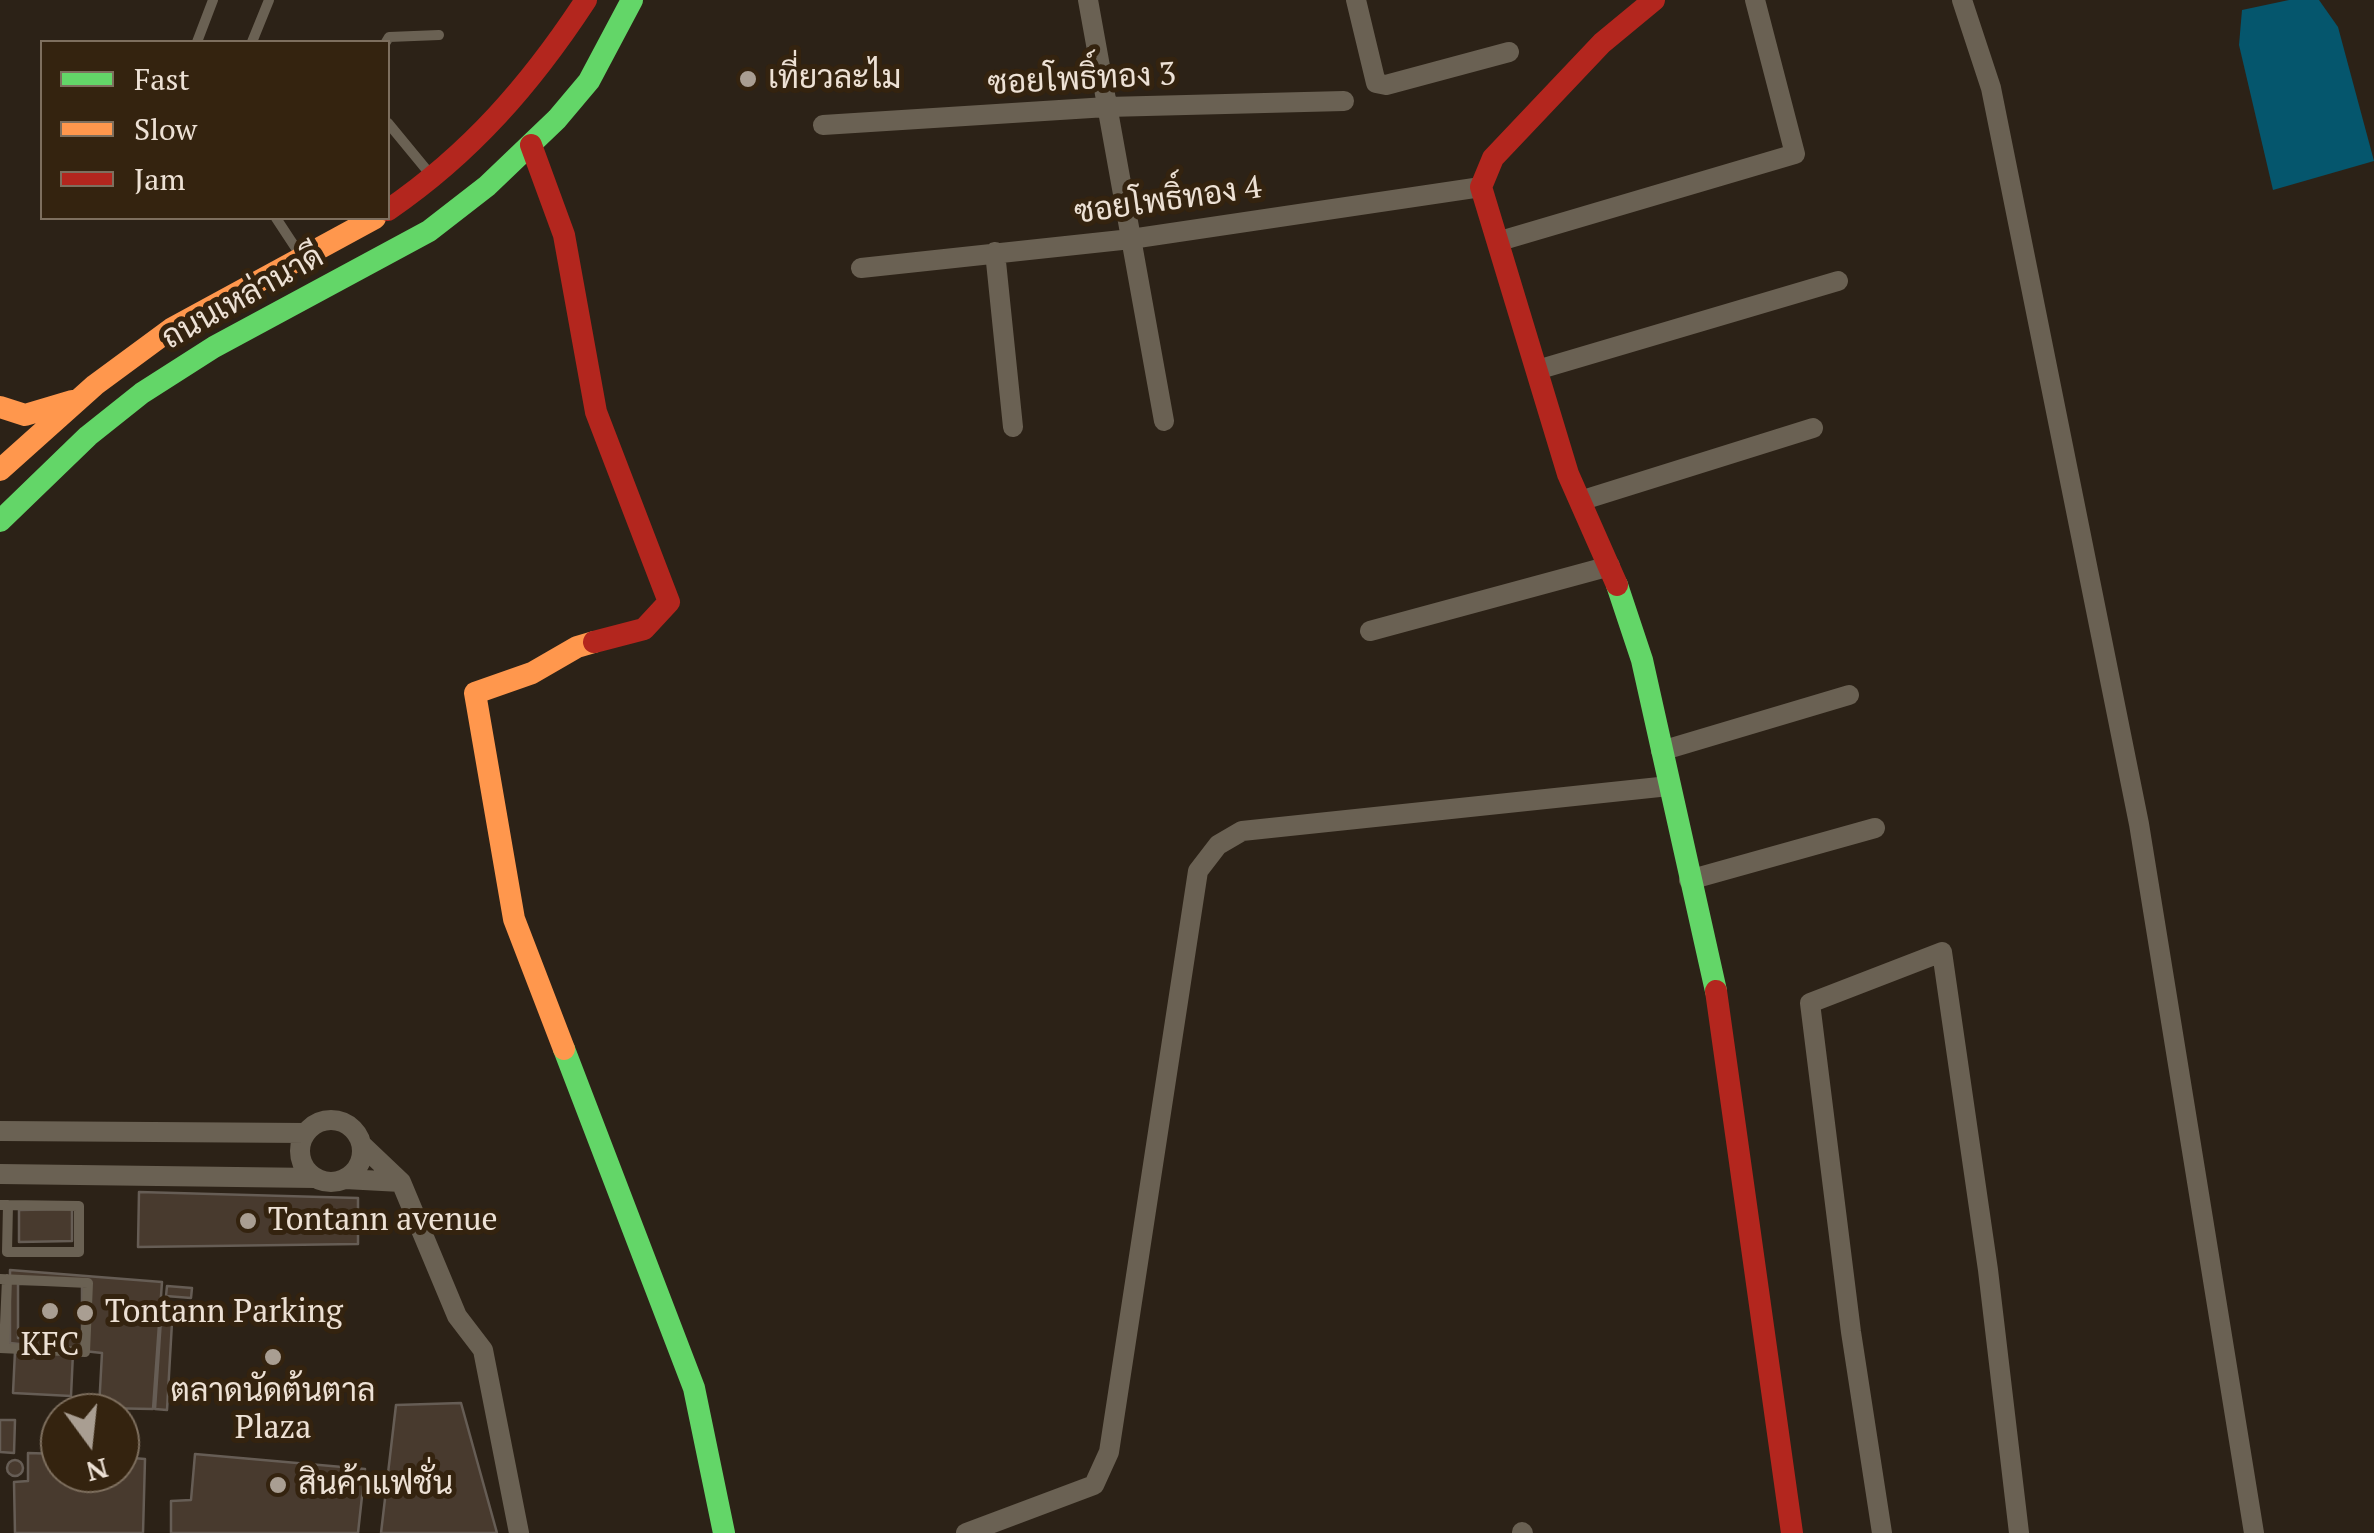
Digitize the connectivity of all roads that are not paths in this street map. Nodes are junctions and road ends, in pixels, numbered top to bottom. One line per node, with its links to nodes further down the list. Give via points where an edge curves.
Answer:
1 (213, 0): 11 (lane)
2 (270, 0): 12 (lane)
3 (586, 0): 20 (street, via 511,108)
4 (632, 0): 19 (street, ถนนเหล่านาดี, via 589,81)
5 (1088, 0): 16 (street)
6 (1356, 0): 14 (street, via 1376,83)
7 (1654, 0): 21 (street, via 1602,43 1493,158)
8 (1755, 0): 26 (street, via 1795,154)
9 (1962, 0): 63 (street, via 1991,88 2139,824)
10 (439, 35): 13 (lane)
11 (197, 40)
12 (253, 40)
13 (388, 40)
14 (1509, 52)
15 (1344, 101): 16 (street, ซอยโพธิ์ทอง 3)
16 (1107, 107): 18 (street, ซอยโพธิ์ทอง 3); 25 (street)
17 (390, 125): 20 (lane)
18 (824, 126)
19 (531, 145): 39 (street, ถนนเหล่านาดี, via 429,231 142,393); 58 (street, via 564,235 596,412 668,602 644,629 577,648 532,673 475,692 514,919 694,1388)
20 (434, 178): 22 (street)
21 (1482, 187): 25 (street, ซอยโพธิ์ทอง 4); 26 (street)
22 (390, 209)
23 (277, 220): 28 (lane)
24 (371, 220): 28 (street, ถนนเหล่านาดี)
25 (1131, 239): 27 (street, ซอยโพธิ์ทอง 4); 34 (street)
26 (1500, 240): 31 (street)
27 (995, 252): 29 (street, ซอยโพธิ์ทอง 4); 35 (street)
28 (302, 258): 32 (street, ถนนเหล่านาดี, via 198,312)
29 (861, 268)
30 (1838, 281): 31 (street)
31 (1537, 370): 38 (street, via 1568,474)
32 (72, 401): 33 (street, via 25,415); 37 (street, ถนนเหล่านาดี)
33 (0, 407)
34 (1164, 421)
35 (1013, 426)
36 (1812, 428): 38 (street)
37 (0, 470)
38 (1583, 500): 40 (street)
39 (0, 521)
40 (1610, 566): 41 (street); 43 (street, via 1642,660)
41 (1370, 632)
42 (1849, 695): 43 (street)
43 (1662, 751): 44 (street)
44 (1669, 786): 46 (street); 59 (street, via 1242,831 1218,845 1198,871 1109,1452 1094,1485)
45 (1874, 828): 46 (street)
46 (1689, 880): 60 (street, via 1714,976)
47 (0, 1131): 48 (street)
48 (306, 1133): 49 (street, via 332,1120 351,1128); 51 (street, via 300,1152)
49 (362, 1145): 52 (street, via 359,1165); 53 (street)
50 (0, 1174): 51 (street)
51 (315, 1178): 52 (street)
52 (344, 1179): 53 (street)
53 (402, 1182): 57 (street, via 457,1316 483,1350)
54 (4, 1206): 54 (lane, via 79,1206 79,1252 7,1252)
55 (3, 1279): 56 (lane); 56 (lane, via 88,1283 85,1352)
56 (2, 1348)
57 (519, 1533)
58 (724, 1533)
59 (966, 1533)
60 (1792, 1533)
61 (1882, 1533): 62 (street, via 1810,1003 1942,952)
62 (2019, 1533)
63 (2254, 1533)

